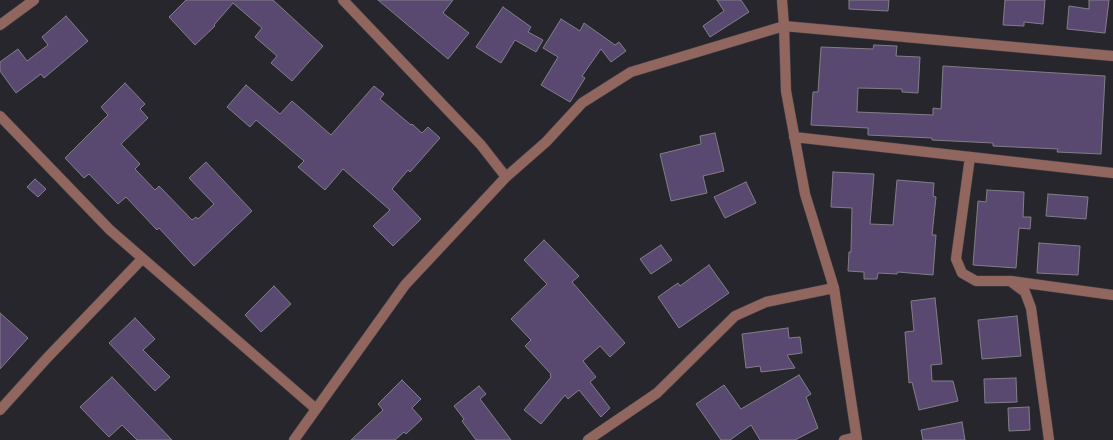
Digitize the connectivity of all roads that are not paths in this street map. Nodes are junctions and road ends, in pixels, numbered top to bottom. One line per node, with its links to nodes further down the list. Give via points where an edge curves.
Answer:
1 (34, 0): 4 (street)
2 (343, 0): 11 (street, via 482,145)
3 (782, 0): 5 (street)
4 (0, 26)
5 (784, 26): 6 (street); 8 (street, via 786,91); 11 (street, via 631,72 582,103 546,142)
6 (1113, 56)
7 (0, 116): 12 (street)
8 (794, 136): 9 (street); 14 (street, via 805,194)
9 (970, 157): 10 (street); 13 (street, via 956,259 962,273 976,281)
10 (1113, 173)
11 (506, 177): 16 (street, via 405,285)
12 (142, 259): 16 (street); 17 (street)
13 (1010, 281): 15 (street); 22 (street, via 1025,292 1030,308)
14 (834, 288): 18 (street); 20 (street, via 766,302 735,316 657,392)
15 (1113, 295)
16 (316, 409): 19 (street)
17 (0, 410)
18 (856, 438): 21 (street)
19 (294, 440)
20 (588, 440)
21 (844, 440)
22 (1049, 440)

